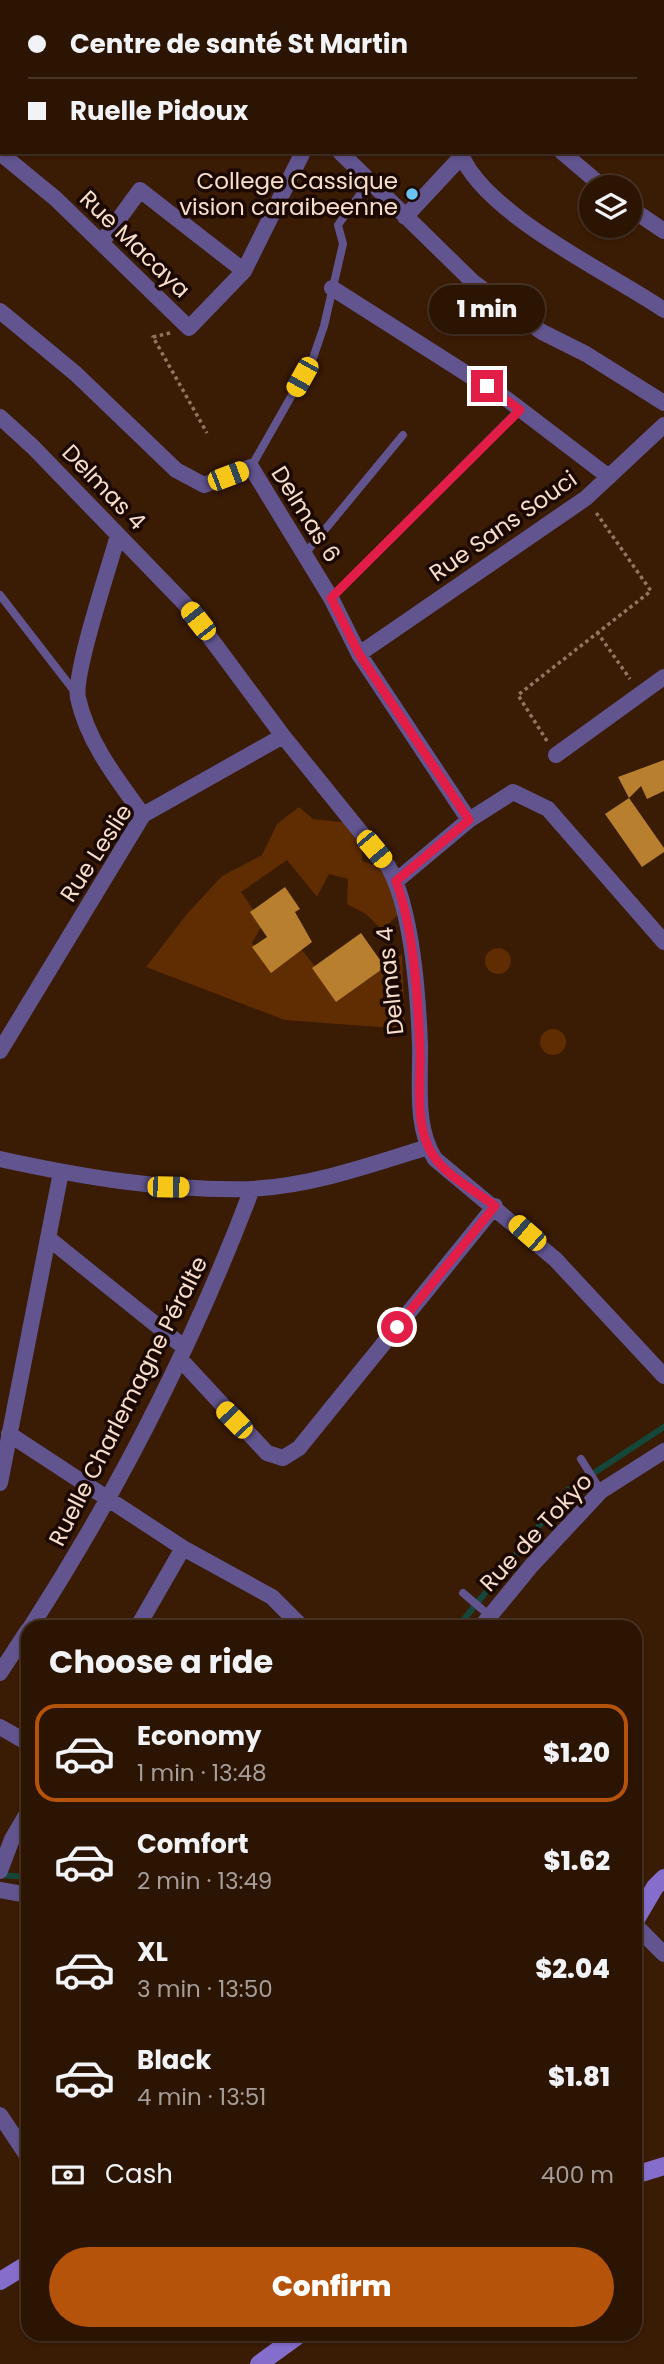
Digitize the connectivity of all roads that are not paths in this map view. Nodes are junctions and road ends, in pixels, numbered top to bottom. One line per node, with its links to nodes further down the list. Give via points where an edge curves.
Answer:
1 (1, 154): 11 (street, Rue Macaya)
2 (302, 154): 12 (street)
3 (342, 154): 7 (street)
4 (461, 154): 8 (street); 14 (street, via 484,189 547,238)
5 (564, 154): 6 (street)
6 (589, 175)
7 (369, 182): 8 (street); 13 (lane, via 338,225 343,244)
8 (405, 216): 16 (street, via 473,282 542,332)
9 (642, 216): 10 (street)
10 (664, 231)
11 (102, 242): 12 (street, via 140,190); 12 (street, Rue Macaya, via 189,328)
12 (244, 271)
13 (332, 288): 17 (street); 21 (lane, via 313,358)
14 (664, 310)
15 (0, 311): 21 (street, Delmas 6, via 76,374 176,470 204,485)
16 (664, 403)
17 (520, 410): 22 (street); 26 (lane)
18 (0, 417): 23 (street, Delmas 4)
19 (664, 425): 22 (street, Rue Sans Souci)
20 (403, 435): 24 (lane)
21 (251, 467): 24 (street, Delmas 6)
22 (609, 477): 27 (street, Rue Sans Souci, via 586,498)
23 (118, 535): 29 (street, via 84,655); 30 (street, Delmas 4, via 185,604)
24 (304, 555): 26 (street, Delmas 6)
25 (0, 595): 29 (lane)
26 (331, 598): 27 (street, Delmas 6)
27 (359, 654): 33 (street, Delmas 6)
28 (664, 677): 31 (street)
29 (78, 695): 32 (street, via 100,754)
30 (284, 736): 32 (street, Rue Leslie); 34 (street, Delmas 4)
31 (556, 755)
32 (143, 816): 36 (street, Rue Leslie)
33 (469, 820): 34 (street); 35 (street, via 513,792 548,809)
34 (396, 881): 37 (street, Delmas 4, via 405,913 419,1023 422,1116)
35 (664, 942)
36 (0, 1051)
37 (428, 1147): 40 (street, via 339,1175); 41 (street, via 446,1170)
38 (0, 1160): 39 (street)
39 (61, 1172): 40 (street, via 168,1187); 42 (street)
40 (252, 1189): 43 (street, Ruelle Charlemagne Péralte)
41 (495, 1206): 43 (street, via 299,1448 283,1458 267,1453); 44 (street, via 555,1259)
42 (48, 1238): 43 (street); 45 (street)
43 (183, 1354): 50 (street, Ruelle Charlemagne Péralte)
44 (664, 1376)
45 (9, 1434): 48 (street); 50 (street)
46 (664, 1451): 49 (street, Rue de Tokyo)
47 (581, 1460): 49 (lane)
48 (0, 1483)
49 (598, 1487): 53 (street, Rue de Tokyo)
50 (108, 1499): 51 (street); 54 (street, Ruelle Charlemagne Péralte)
51 (183, 1548): 55 (street); 56 (street, via 272,1597)
52 (463, 1592): 53 (lane)
53 (485, 1618)
54 (35, 1620)
55 (142, 1620)
56 (295, 1620)
57 (21, 1641): 58 (street, Ruelle Charlemagne Péralte)
58 (0, 1673)
59 (0, 1727): 60 (street)
60 (21, 1739)
61 (21, 1824): 62 (street)
62 (0, 1871)
63 (664, 1878): 66 (street)
64 (0, 1890): 65 (street)
65 (21, 1894)
66 (642, 1910)
67 (642, 1930): 68 (street)
68 (664, 1954)
69 (0, 2115): 70 (street)
70 (21, 2146)
71 (664, 2166): 72 (street)
72 (642, 2173)
73 (21, 2268): 74 (street)
74 (0, 2281)
75 (290, 2341): 76 (street)
76 (259, 2364)

